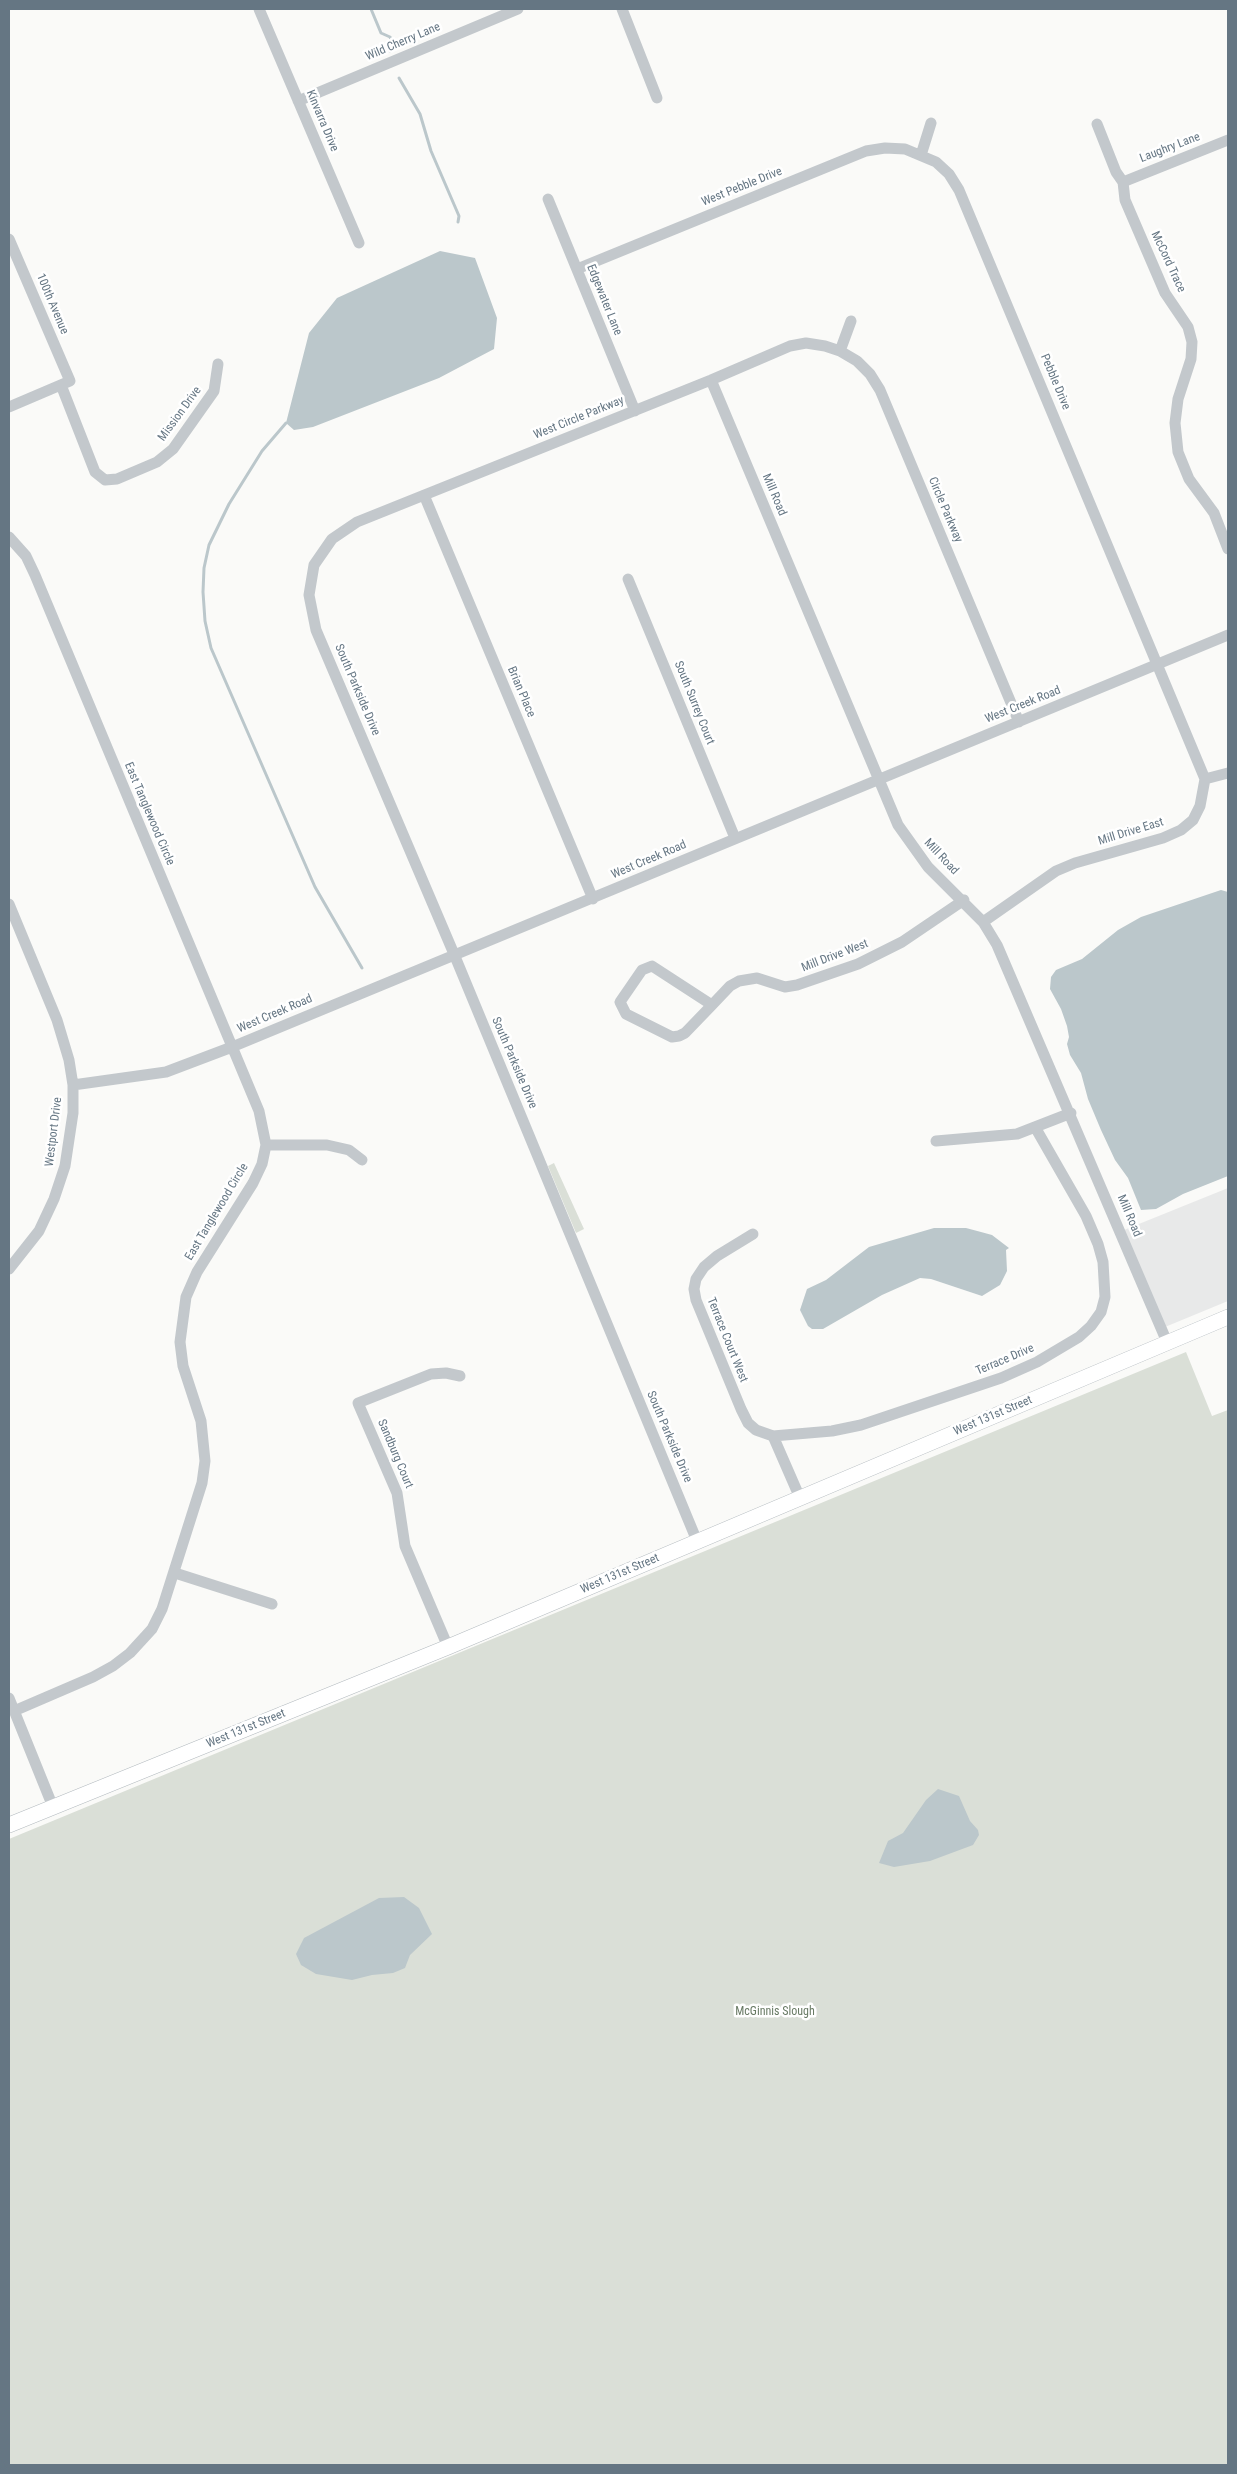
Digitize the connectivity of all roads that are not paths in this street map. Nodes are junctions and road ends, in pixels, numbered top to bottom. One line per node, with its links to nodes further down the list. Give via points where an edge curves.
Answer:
1 (259, 9): 5 (street, Kinvarra Drive)
2 (518, 9): 5 (street, Wild Cherry Lane)
3 (622, 9): 4 (street)
4 (657, 98)
5 (298, 101): 13 (street, Kinvarra Drive)
6 (931, 123): 9 (street)
7 (1097, 124): 10 (street, McCord Trace)
8 (1228, 140): 10 (street, Laughry Lane)
9 (921, 154): 14 (street, West Pebble Drive, via 885,148 866,151); 28 (street, Pebble Drive, via 949,174 959,190)
10 (1123, 182): 25 (street, McCord Trace, via 1125,200 1165,293 1188,327 1192,342 1191,360 1178,399 1175,423 1178,452 1190,479 1214,513)
11 (548, 200): 14 (street, Edgewater Lane)
12 (9, 239): 19 (street, 100th Avenue)
13 (359, 243)
14 (577, 269): 21 (street, Edgewater Lane)
15 (851, 321): 16 (street)
16 (840, 351): 18 (street, West Circle Parkway, via 806,343 790,346); 29 (street, Circle Parkway, via 857,361 880,390)
17 (218, 364): 19 (street, Mission Drive, via 214,391 174,449 157,462 117,480 105,480 95,472)
18 (711, 380): 21 (street, West Circle Parkway); 32 (street, Mill Road)
19 (66, 383): 20 (street)
20 (9, 407)
21 (634, 410): 22 (street, West Circle Parkway)
22 (424, 495): 24 (street, West Circle Parkway, via 357,522); 34 (street, Brian Place)
23 (9, 537): 40 (street, East Tanglewood Circle, via 26,556 35,575)
24 (332, 539): 38 (street, South Parkside Drive, via 314,565 310,580 309,594 316,630)
25 (1228, 549)
26 (628, 579): 33 (street, South Surrey Court)
27 (1228, 635): 28 (street, West Creek Road)
28 (1159, 664): 29 (street, West Creek Road); 31 (street)
29 (1019, 722): 32 (street, West Creek Road)
30 (1228, 773): 31 (street)
31 (1205, 779): 37 (street, Mill Drive East, via 1200,806 1193,820 1181,830 1056,871)
32 (878, 780): 33 (street, West Creek Road); 35 (street, Mill Road, via 898,825 912,846 928,867)
33 (735, 838): 34 (street, West Creek Road)
34 (593, 898): 38 (street, West Creek Road)
35 (964, 900): 37 (street, Mill Road); 39 (street, Mill Drive West, via 902,942 858,964 785,987 757,978 739,981)
36 (9, 904): 41 (street, Westport Drive, via 57,1020)
37 (983, 922): 42 (street, Mill Road, via 998,945)
38 (454, 954): 40 (street, West Creek Road); 54 (street, South Parkside Drive)
39 (712, 1005): 39 (street, Mill Drive West, via 685,1033 672,1037 626,1014 620,1002 642,970 652,966)
40 (232, 1047): 41 (street, West Creek Road, via 166,1072); 45 (street, East Tanglewood Circle, via 259,1111)
41 (73, 1085): 48 (street, Westport Drive, via 73,1113 65,1166 54,1199 39,1230)
42 (1071, 1113): 43 (street); 50 (street, Mill Road)
43 (1035, 1127): 44 (street, via 1017,1134); 52 (street, Terrace Drive, via 1086,1216 1104,1262 1105,1297 1101,1312 1091,1326 1065,1346 1001,1378 892,1417 832,1431)
44 (936, 1141)
45 (266, 1145): 46 (street, via 327,1145 349,1150); 55 (street, East Tanglewood Circle, via 253,1183 197,1272 186,1297 180,1342 183,1366 201,1420 206,1461)
46 (362, 1160)
47 (753, 1234): 52 (street, Terrace Court West, via 704,1267 694,1289 748,1423 756,1430)
48 (9, 1269)
49 (1228, 1317): 50 (street, West 131st Street)
50 (1166, 1342): 53 (street, West 131st Street)
51 (460, 1376): 57 (street, Sandburg Court, via 446,1372 431,1374 358,1403 397,1493 405,1546)
52 (773, 1436): 53 (street)
53 (800, 1498): 54 (street, West 131st Street)
54 (697, 1541): 57 (street, West 131st Street)
55 (175, 1573): 56 (street); 59 (street, East Tanglewood Circle, via 152,1629 130,1653 93,1677)
56 (272, 1604)
57 (448, 1647): 60 (street, West 131st Street)
58 (9, 1698): 59 (street)
59 (14, 1712): 60 (street)
60 (53, 1807): 61 (street, West 131st Street)
61 (9, 1825)

